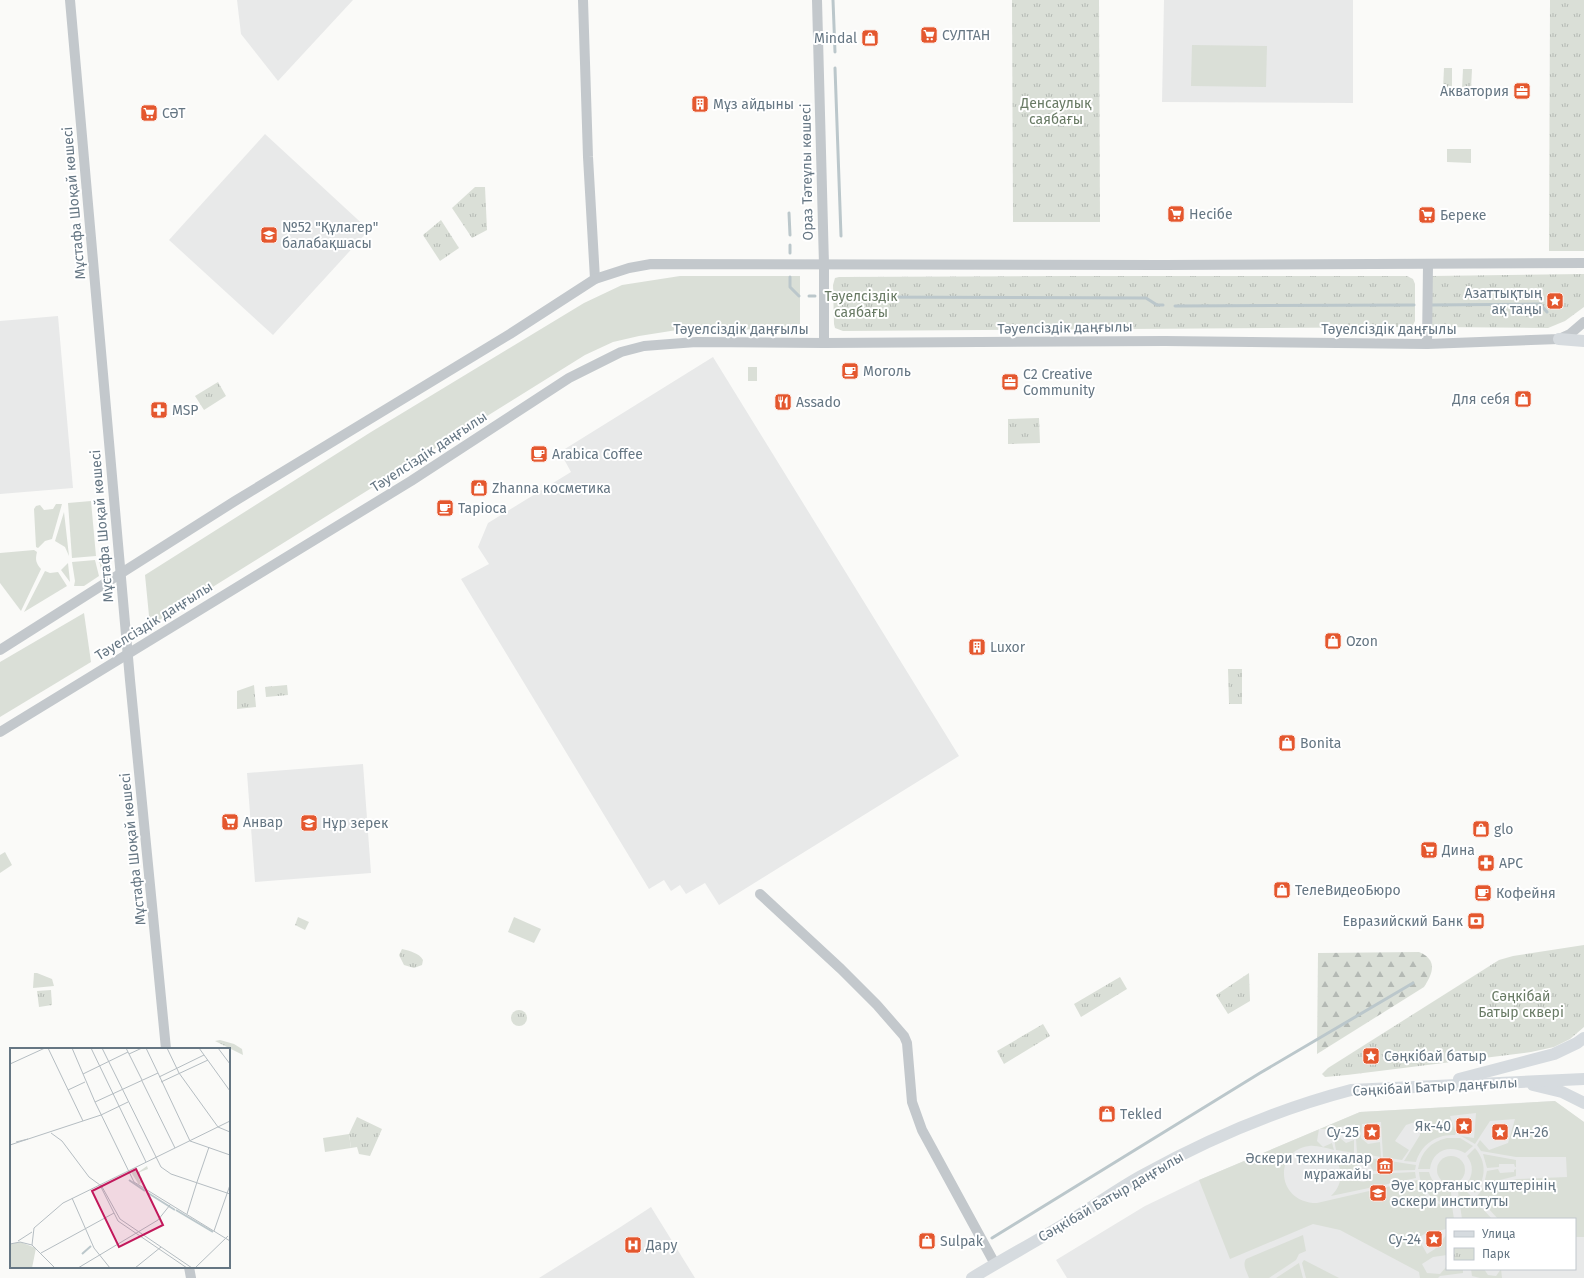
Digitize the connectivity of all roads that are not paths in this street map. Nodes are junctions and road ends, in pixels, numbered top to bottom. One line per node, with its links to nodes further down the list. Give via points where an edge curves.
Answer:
1 (70, 0): 13 (street, Мұстафа Шоқай көшесі)
2 (583, 0): 7 (street, via 588,157)
3 (817, 0): 5 (street, Ораз Тәтеұлы көшесі)
4 (1584, 263): 6 (street)
5 (824, 265): 6 (street); 7 (street, via 651,264); 11 (street, Ораз Тәтеұлы көшесі)
6 (1428, 265): 12 (street)
7 (596, 279): 13 (street)
8 (1584, 322): 9 (street, Тәуелсіздік даңғылы, via 1570,334)
9 (1559, 339): 10 (main road); 12 (street, Тәуелсіздік даңғылы)
10 (1584, 341)
11 (824, 343): 12 (street, Тәуелсіздік даңғылы, via 1170,341); 15 (street, Тәуелсіздік даңғылы, via 696,342 644,346 621,352 569,378 411,481)
12 (1428, 344)
13 (121, 574): 14 (street); 15 (street, Мұстафа Шоқай көшесі)
14 (0, 650)
15 (128, 654): 16 (street, Тәуелсіздік даңғылы); 19 (street, Мұстафа Шоқай көшесі)
16 (0, 732)
17 (760, 894): 24 (street, via 841,969 904,1036 908,1049 912,1102 922,1130)
18 (1584, 1038): 22 (main road, via 1554,1054)
19 (166, 1048)
20 (1584, 1079): 21 (main road, Сәңкібай Батыр даңғылы)
21 (1516, 1082): 22 (main road, Сәңкібай Батыр даңғылы); 23 (main road, via 1562,1092)
22 (1437, 1085): 24 (main road, Сәңкібай Батыр даңғылы, via 1351,1090 1285,1110 1230,1131 1143,1175)
23 (1584, 1103)
24 (995, 1264): 27 (main road, Сәңкібай Батыр даңғылы)
25 (189, 1268): 26 (street)
26 (191, 1278)
27 (972, 1278)

